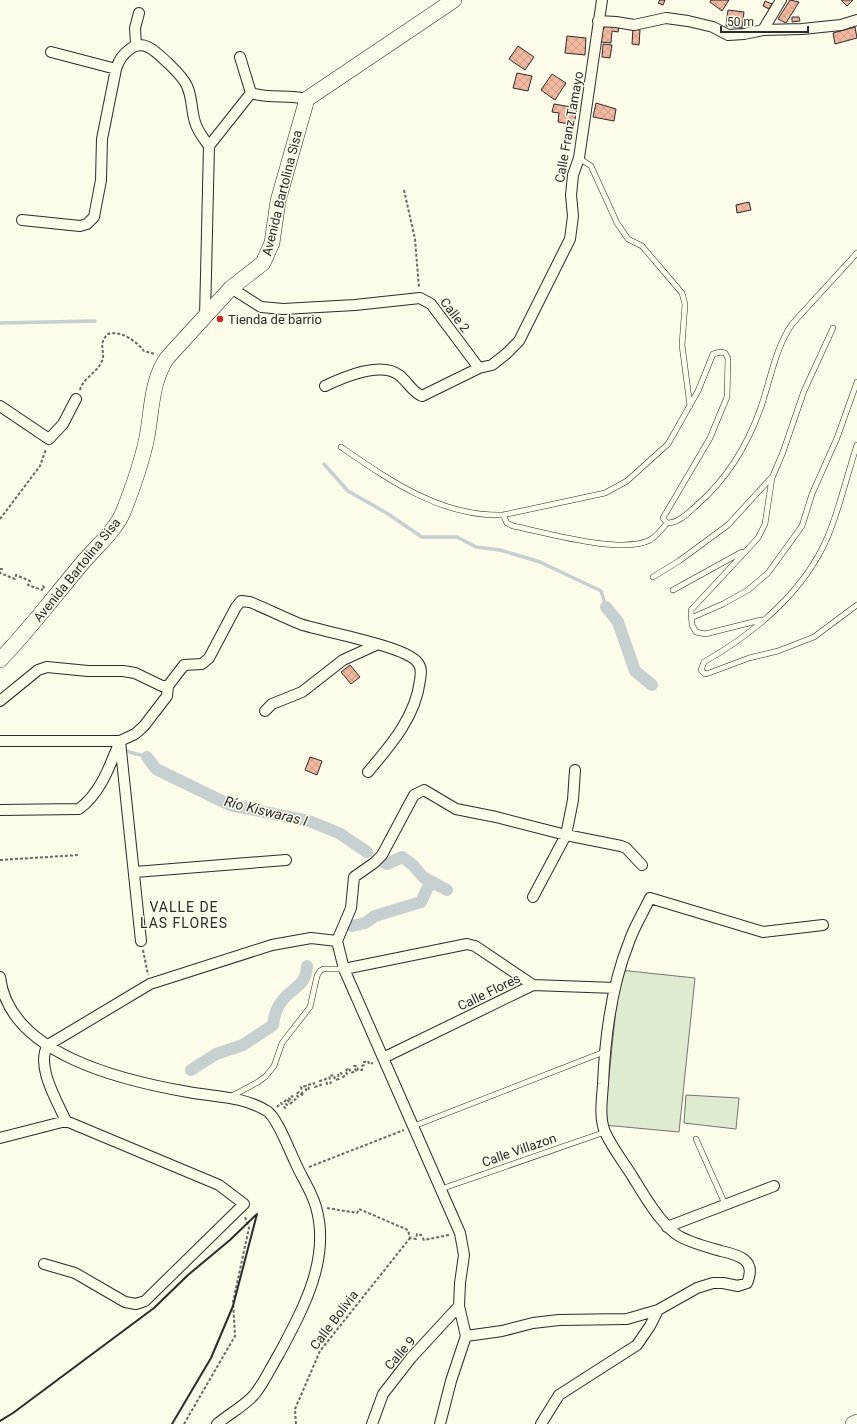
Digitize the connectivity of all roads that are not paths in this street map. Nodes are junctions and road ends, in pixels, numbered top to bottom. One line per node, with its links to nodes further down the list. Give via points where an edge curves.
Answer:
1 (454, 0): 13 (street)
2 (602, 0): 6 (street, Calle Franz Tamayo)
3 (781, 0): 7 (street)
4 (139, 13): 8 (street, via 135,28)
5 (857, 20): 7 (street, via 841,25)
6 (598, 21): 7 (street, via 634,25 666,18 688,21 728,35); 15 (street, Calle Franz Tamayo)
7 (763, 30)
8 (136, 44): 11 (street, via 120,58); 14 (street, via 154,50 181,76 191,95 195,124)
9 (51, 52): 11 (street)
10 (240, 57): 12 (street)
11 (116, 68): 16 (street, via 102,138 101,180 94,218 80,226)
12 (251, 93): 13 (street); 14 (street)
13 (307, 99): 18 (street, Avenida Bartolina Sisa, via 278,201 272,243 264,263)
14 (209, 146): 19 (street)
15 (579, 158): 21 (street, Calle Franz Tamayo, via 573,174 570,239 564,254 543,290 519,341 492,365); 26 (lane, via 591,166 617,223 628,239 642,246 682,293 685,304 682,345)
16 (22, 220)
17 (857, 253): 31 (lane, via 784,336 777,351 761,407 747,440 726,476 681,519 674,523)
18 (232, 288): 19 (street, Avenida Bartolina Sisa); 21 (street, Calle 2, via 261,307 283,309 420,298 431,304)
19 (205, 317): 39 (street, Avenida Bartolina Sisa, via 160,368 153,390 146,440 119,520)
20 (833, 328): 29 (lane, via 804,391)
21 (479, 368): 23 (street, via 422,396 416,394 392,371 357,373)
22 (857, 382): 36 (lane, via 837,438 812,494 802,526 768,573 748,590)
23 (325, 386)
24 (76, 399): 25 (street, via 63,424 49,439)
25 (0, 406)
26 (690, 406): 30 (lane, via 668,444 627,481 605,493); 31 (lane, via 713,354 725,353 728,358 728,397 710,438 666,511 663,518)
27 (857, 445): 37 (lane, via 828,536 813,565 789,598)
28 (341, 447): 30 (lane, via 406,489 432,501 463,513)
29 (772, 478): 32 (lane, via 765,524 758,538); 33 (lane, via 728,525)
30 (502, 516): 31 (lane, via 513,526 613,545 649,541)
31 (667, 522)
32 (747, 549): 34 (lane); 36 (lane, via 696,603 691,610)
33 (653, 577)
34 (673, 590)
35 (857, 605): 37 (lane, via 814,637 710,673 702,672 704,662 729,648)
36 (691, 618): 37 (lane, via 696,632 705,634)
37 (764, 619)
38 (376, 645): 40 (street, via 301,624 242,601 236,607 209,658 202,664 184,665); 42 (street, via 343,660 302,692 272,704); 46 (street, via 398,651 418,662 421,669 420,686 410,714 388,748)
39 (0, 660)
40 (168, 686): 41 (street, via 123,671 47,667 38,670); 44 (street, via 167,696 144,726 135,734)
41 (0, 701)
42 (265, 710)
43 (0, 740): 44 (street)
44 (120, 741): 47 (street, via 100,785 79,809); 51 (street)
45 (575, 770): 48 (street, via 573,800)
46 (368, 772)
47 (0, 810)
48 (566, 835): 50 (street, via 621,846); 52 (street); 55 (street, via 456,809 424,790 419,791 414,795 382,855 374,864 354,877 351,908)
49 (286, 860): 51 (street)
50 (642, 865)
51 (135, 872): 54 (street)
52 (533, 897)
53 (823, 925): 59 (street, via 763,932 650,898 629,942)
54 (141, 941)
55 (337, 942): 56 (street); 60 (street, via 311,938 272,945 150,984)
56 (344, 969): 58 (street, via 467,944 475,946); 62 (street); 63 (lane, via 320,971 310,1007 282,1043 274,1066 258,1082)
57 (0, 977): 60 (street, via 10,1010)
58 (533, 985): 59 (street, Calle Flores); 62 (street, Calle Flores)
59 (615, 988): 61 (street)
60 (48, 1045): 63 (street, via 87,1067 106,1073 189,1092); 64 (street, via 42,1059 45,1073)
61 (604, 1052): 65 (lane); 66 (street, via 602,1115)
62 (382, 1055): 65 (street)
63 (229, 1097): 78 (street, via 268,1111 282,1133 316,1206 321,1251 304,1309 254,1395)
64 (66, 1121): 67 (street); 73 (street, via 219,1185 244,1204 145,1301 136,1304 125,1302 75,1273)
65 (414, 1126): 70 (street)
66 (605, 1132): 70 (lane, Calle Villazon); 72 (street)
67 (0, 1138)
68 (696, 1139): 71 (lane)
69 (774, 1186): 71 (street)
70 (441, 1189): 74 (street, via 460,1232 464,1255)
71 (725, 1204): 72 (street)
72 (667, 1227): 75 (street, via 684,1238 736,1254 744,1259 750,1275 746,1283 738,1286 713,1283 697,1288)
73 (44, 1264)
74 (459, 1306): 76 (street); 79 (street, Calle 9, via 383,1394)
75 (658, 1310): 76 (street, via 626,1319 559,1320); 81 (street, via 637,1345 559,1395)
76 (466, 1336): 80 (street)
77 (857, 1422): 82 (street)
78 (217, 1424)
79 (372, 1424)
80 (440, 1424)
81 (541, 1424)
82 (853, 1424)

